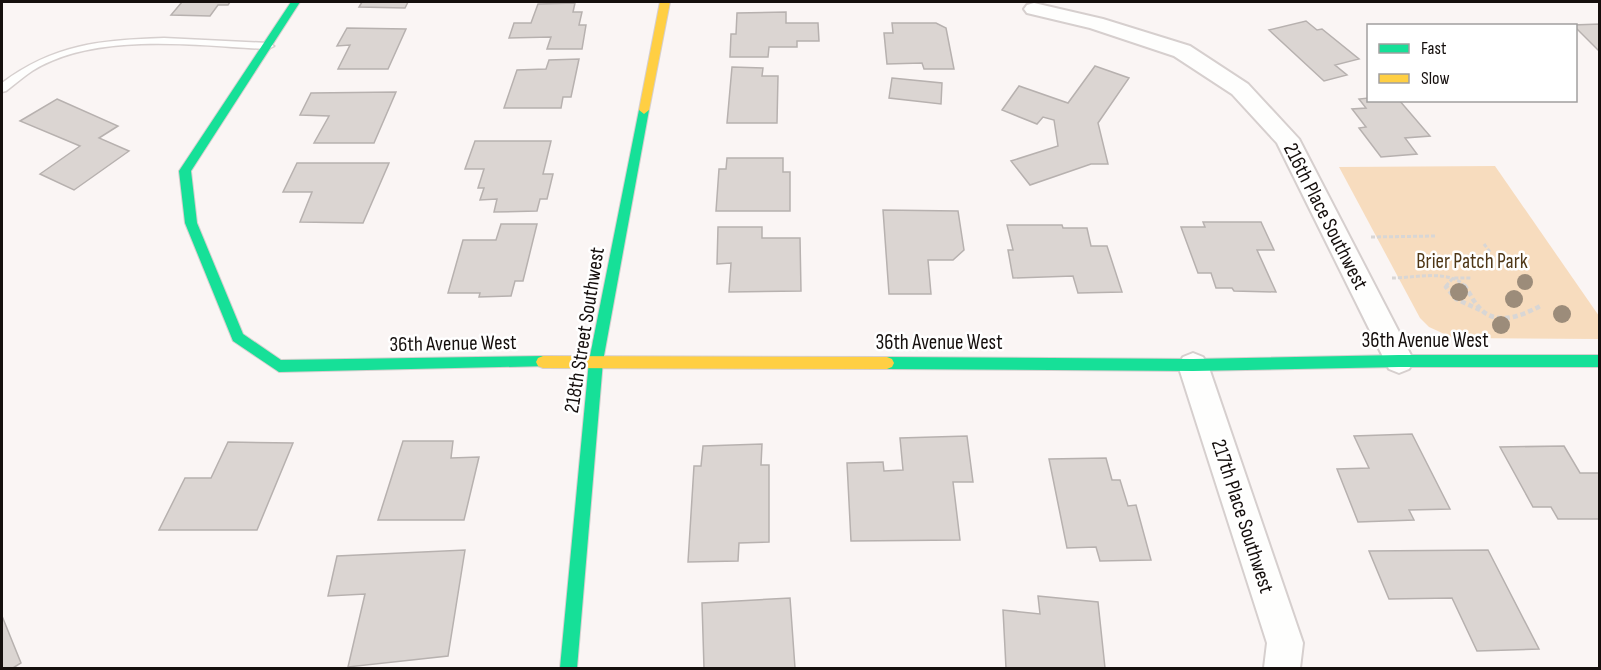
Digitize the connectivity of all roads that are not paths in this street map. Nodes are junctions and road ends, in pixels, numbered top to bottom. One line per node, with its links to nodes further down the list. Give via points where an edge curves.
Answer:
1 (295, 2): 4 (street)
2 (665, 2): 8 (street, 218th Street Southwest)
3 (1034, 9): 6 (street, 216th Place Southwest, via 1096,23 1182,51 1240,89 1287,139)
4 (268, 46): 5 (lane, via 134,42 66,51 19,72); 8 (street, 36th Avenue West, via 185,171 191,223 238,338 279,366)
5 (2, 88)
6 (1399, 361): 7 (street, 36th Avenue West); 9 (street, 36th Avenue West)
7 (1599, 361)
8 (596, 362): 9 (street, 36th Avenue West); 10 (street, 218th Street Southwest)
9 (1192, 365): 11 (street, 217th Place Southwest, via 1285,644)
10 (568, 669)
11 (1282, 669)

